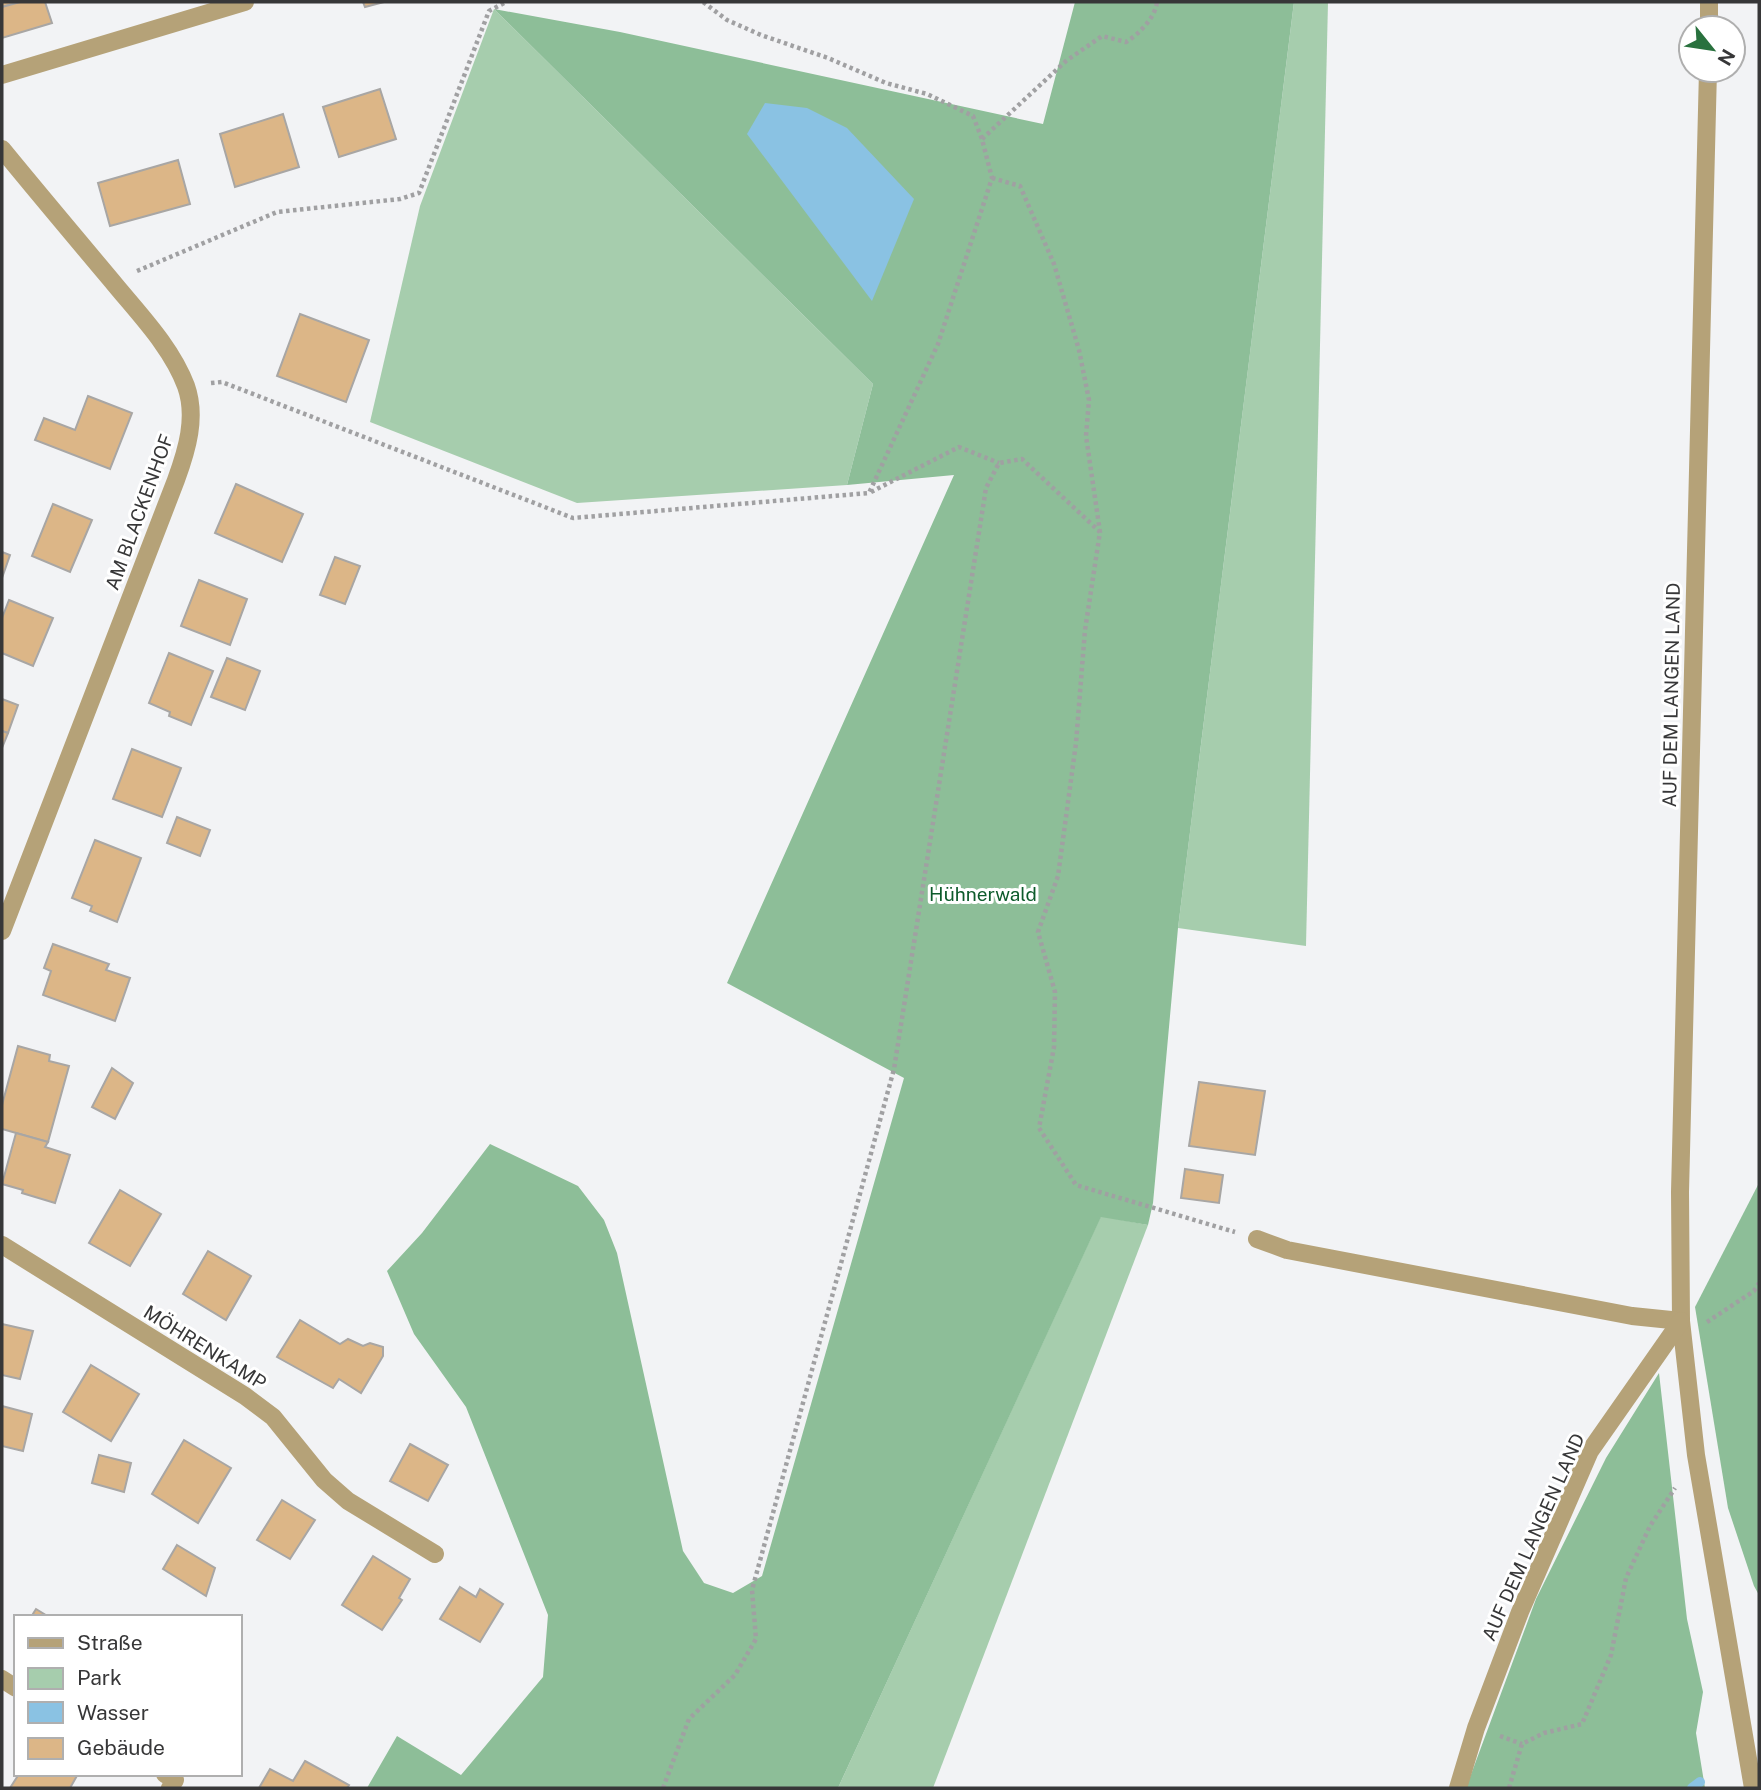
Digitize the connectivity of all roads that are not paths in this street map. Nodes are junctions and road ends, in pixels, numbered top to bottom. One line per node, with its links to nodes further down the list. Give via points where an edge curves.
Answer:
1 (245, 2): 2 (street)
2 (2, 75)
3 (1708, 84): 8 (street, AUF DEM LANGEN LAND, via 1680,1192)
4 (2, 149): 5 (street, AM BLACKENHOF, via 168,351 186,386 191,417 187,449)
5 (2, 931)
6 (1257, 1239): 8 (street, via 1300,1252)
7 (2, 1245): 9 (street, MÖHRENKAMP, via 245,1396 273,1417 324,1480 348,1501)
8 (1681, 1321): 10 (street, AUF DEM LANGEN LAND, via 1590,1451 1520,1612); 11 (street, AUF DEM LANGEN LAND, via 1696,1455)
9 (435, 1555)
10 (1458, 1788)
11 (1753, 1788)

